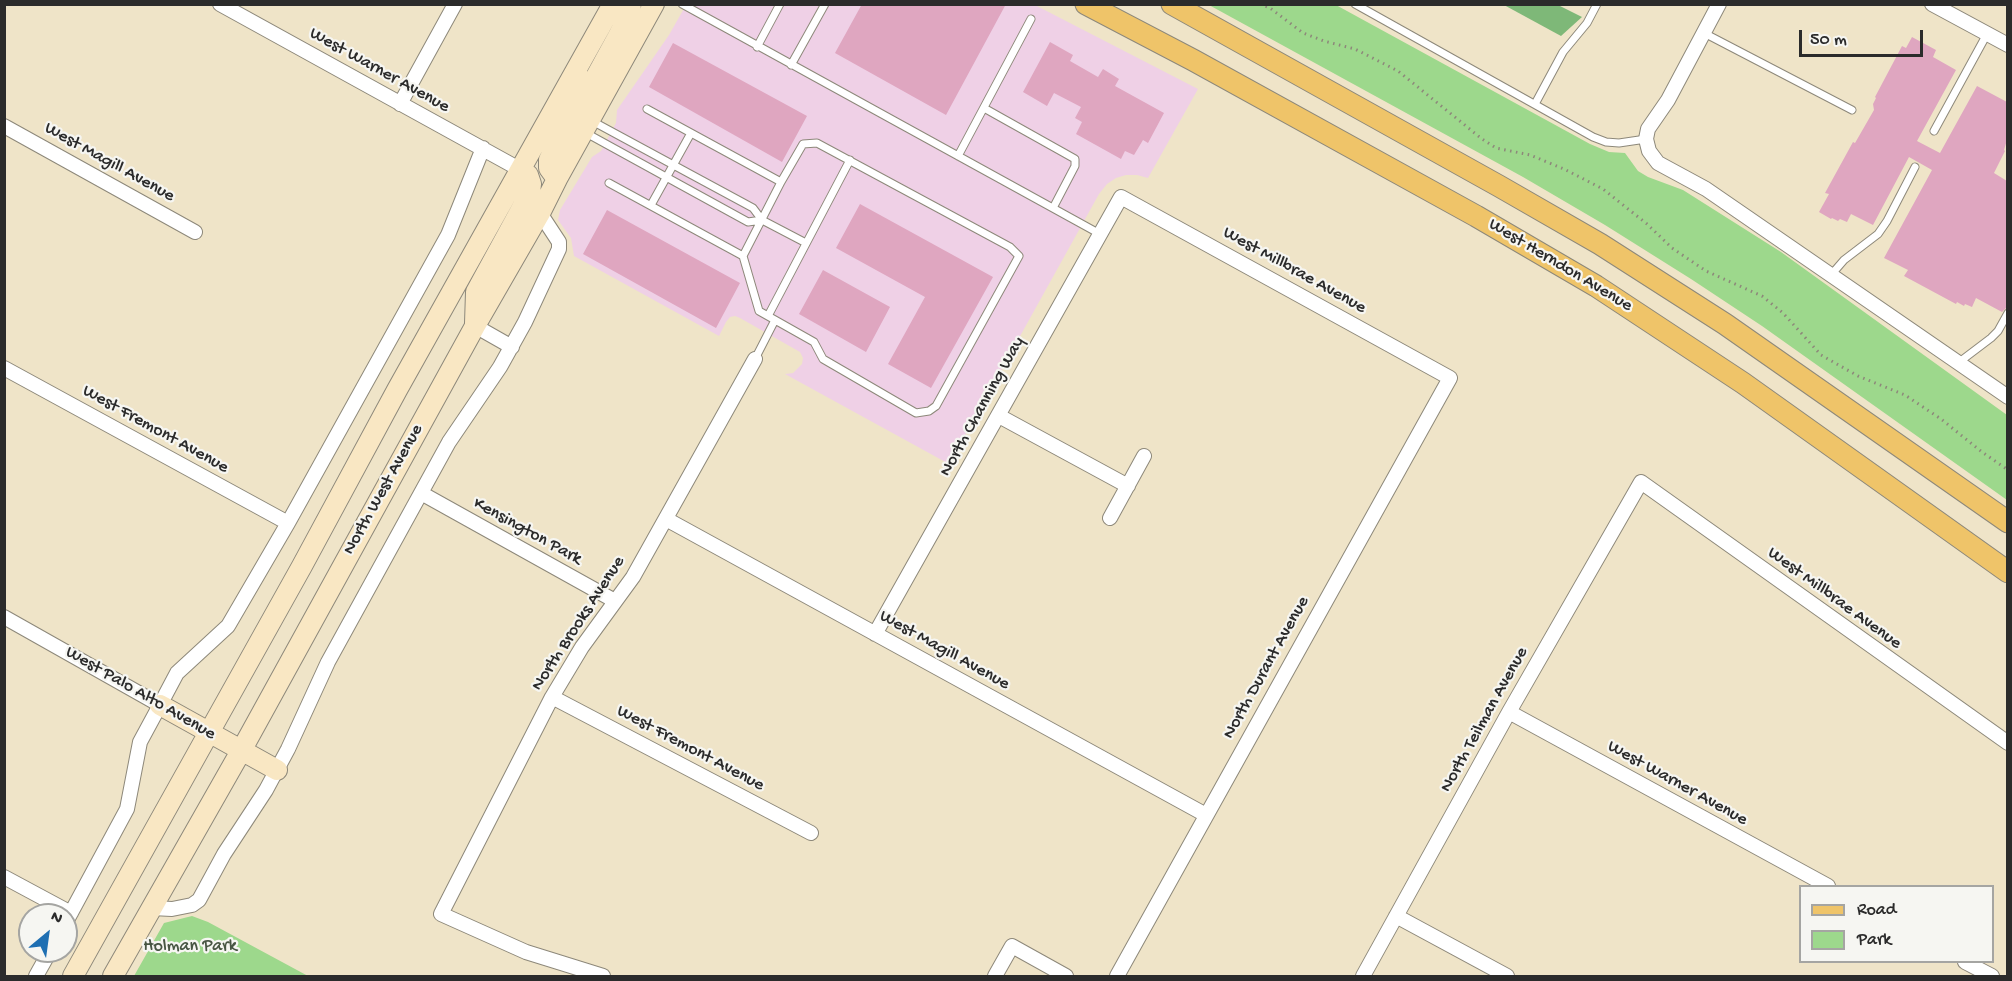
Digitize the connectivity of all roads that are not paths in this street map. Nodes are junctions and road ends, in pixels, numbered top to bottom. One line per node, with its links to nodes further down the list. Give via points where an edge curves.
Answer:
1 (220, 4): 22 (street, West Warner Avenue)
2 (455, 4): 22 (street)
3 (613, 4): 20 (main road, North West Avenue)
4 (631, 4): 27 (main road, via 593,82)
5 (654, 4): 27 (main road, North West Avenue)
6 (682, 4): 19 (lane)
7 (780, 4): 19 (lane)
8 (825, 4): 21 (lane)
9 (1086, 4): 71 (main road, West Herndon Avenue, via 1466,210 1596,286 1743,383)
10 (1172, 4): 69 (main road, West Herndon Avenue, via 1600,244 1760,348)
11 (1355, 4): 23 (lane)
12 (1597, 4): 23 (lane, via 1563,52)
13 (1719, 4): 16 (street)
14 (1932, 4): 17 (street)
15 (1031, 19): 24 (lane)
16 (1704, 33): 26 (lane); 31 (street, via 1648,129)
17 (1987, 34): 18 (street); 29 (lane)
18 (2007, 45)
19 (757, 47): 21 (lane)
20 (581, 63): 37 (main road, North West Avenue); 39 (main road, via 573,111 549,160 549,168)
21 (791, 65): 33 (lane)
22 (400, 104): 32 (street, West Warner Avenue)
23 (1534, 104): 31 (lane, via 1606,142)
24 (984, 108): 33 (lane); 44 (lane, via 1075,159)
25 (647, 109): 30 (lane)
26 (1852, 110)
27 (587, 125): 35 (lane); 38 (lane); 39 (main road, North West Avenue)
28 (4, 126): 47 (street, West Magill Avenue)
29 (1934, 132)
30 (691, 133): 35 (lane); 40 (lane)
31 (1646, 139): 51 (street, via 1659,163 1706,189)
32 (483, 148): 37 (street, West Warner Avenue); 70 (street, via 448,235)
33 (958, 156): 44 (lane)
34 (850, 160): 40 (lane, via 818,143 802,144); 49 (lane); 54 (lane, via 1010,247 1019,256 936,406 929,411 916,412 823,359 814,342)
35 (673, 165): 38 (lane); 46 (lane, via 753,208)
36 (1915, 167): 51 (lane, via 1878,234)
37 (521, 170): 55 (main road, via 528,175 530,193 476,292); 78 (main road, North West Avenue)
38 (666, 177): 43 (lane); 46 (lane, via 748,222)
39 (557, 179): 45 (main road, North West Avenue)
40 (781, 182): 46 (lane)
41 (609, 183): 43 (lane)
42 (1121, 197): 48 (street, North Channing Way); 60 (street, West Millbrae Avenue)
43 (651, 205): 50 (lane)
44 (1053, 208): 48 (lane)
45 (540, 213): 55 (main road, North West Avenue); 56 (street, via 559,242 559,249)
46 (762, 220): 49 (lane); 50 (lane)
47 (195, 232)
48 (1100, 234): 62 (street, North Channing Way)
49 (806, 243): 53 (lane)
50 (743, 256): 53 (lane, via 759,311)
51 (1832, 274): 58 (street)
52 (2007, 313): 58 (lane, via 1998,331)
53 (768, 316): 54 (lane)
54 (775, 320): 57 (lane)
55 (475, 326): 56 (street); 80 (main road, North West Avenue)
56 (512, 347): 66 (street, via 449,442)
57 (755, 358): 68 (street, North Brooks Avenue)
58 (1958, 363): 61 (street)
59 (4, 368): 70 (street, West Fremont Avenue)
60 (1450, 378): 82 (street, North Durant Avenue)
61 (2007, 398)
62 (999, 416): 65 (street); 74 (street, North Channing Way)
63 (1144, 456): 65 (street)
64 (1641, 482): 77 (street, North Teilman Avenue); 79 (street, West Millbrae Avenue)
65 (1128, 486): 67 (street)
66 (421, 493): 72 (street, Kensington Park); 81 (street, via 328,662)
67 (1110, 518)
68 (666, 519): 72 (street, North Brooks Avenue); 74 (street, West Magill Avenue)
69 (2007, 522)
70 (288, 524): 76 (street, via 228,626 177,673)
71 (2007, 572)
72 (615, 602): 75 (street, North Brooks Avenue)
73 (4, 617): 76 (street, West Palo Alto Avenue)
74 (875, 634): 82 (street, West Magill Avenue)
75 (552, 696): 83 (street, West Fremont Avenue); 93 (street, North Brooks Avenue, via 441,914 526,952)
76 (160, 705): 78 (main road, West Palo Alto Avenue); 87 (street, via 140,742 127,810)
77 (1509, 712): 85 (street, West Warner Avenue); 89 (street, North Teilman Avenue)
78 (209, 733): 80 (main road, West Palo Alto Avenue); 91 (main road, North West Avenue)
79 (2007, 743)
80 (241, 751): 81 (main road, West Palo Alto Avenue); 88 (main road, North West Avenue)
81 (277, 770): 88 (street, via 199,900 172,909)
82 (1206, 815): 96 (street, North Durant Avenue)
83 (811, 833)
84 (4, 877): 86 (street)
85 (1826, 885)
86 (45, 903)
87 (76, 903)
88 (152, 908): 92 (main road, North West Avenue)
89 (1396, 916): 97 (street, North Teilman Avenue); 98 (street)
90 (1967, 963): 99 (street)
91 (73, 976)
92 (113, 976)
93 (603, 976)
94 (995, 976): 95 (street, via 1012,946)
95 (1066, 976)
96 (1117, 976)
97 (1363, 976)
98 (1507, 976)
99 (1992, 976)

